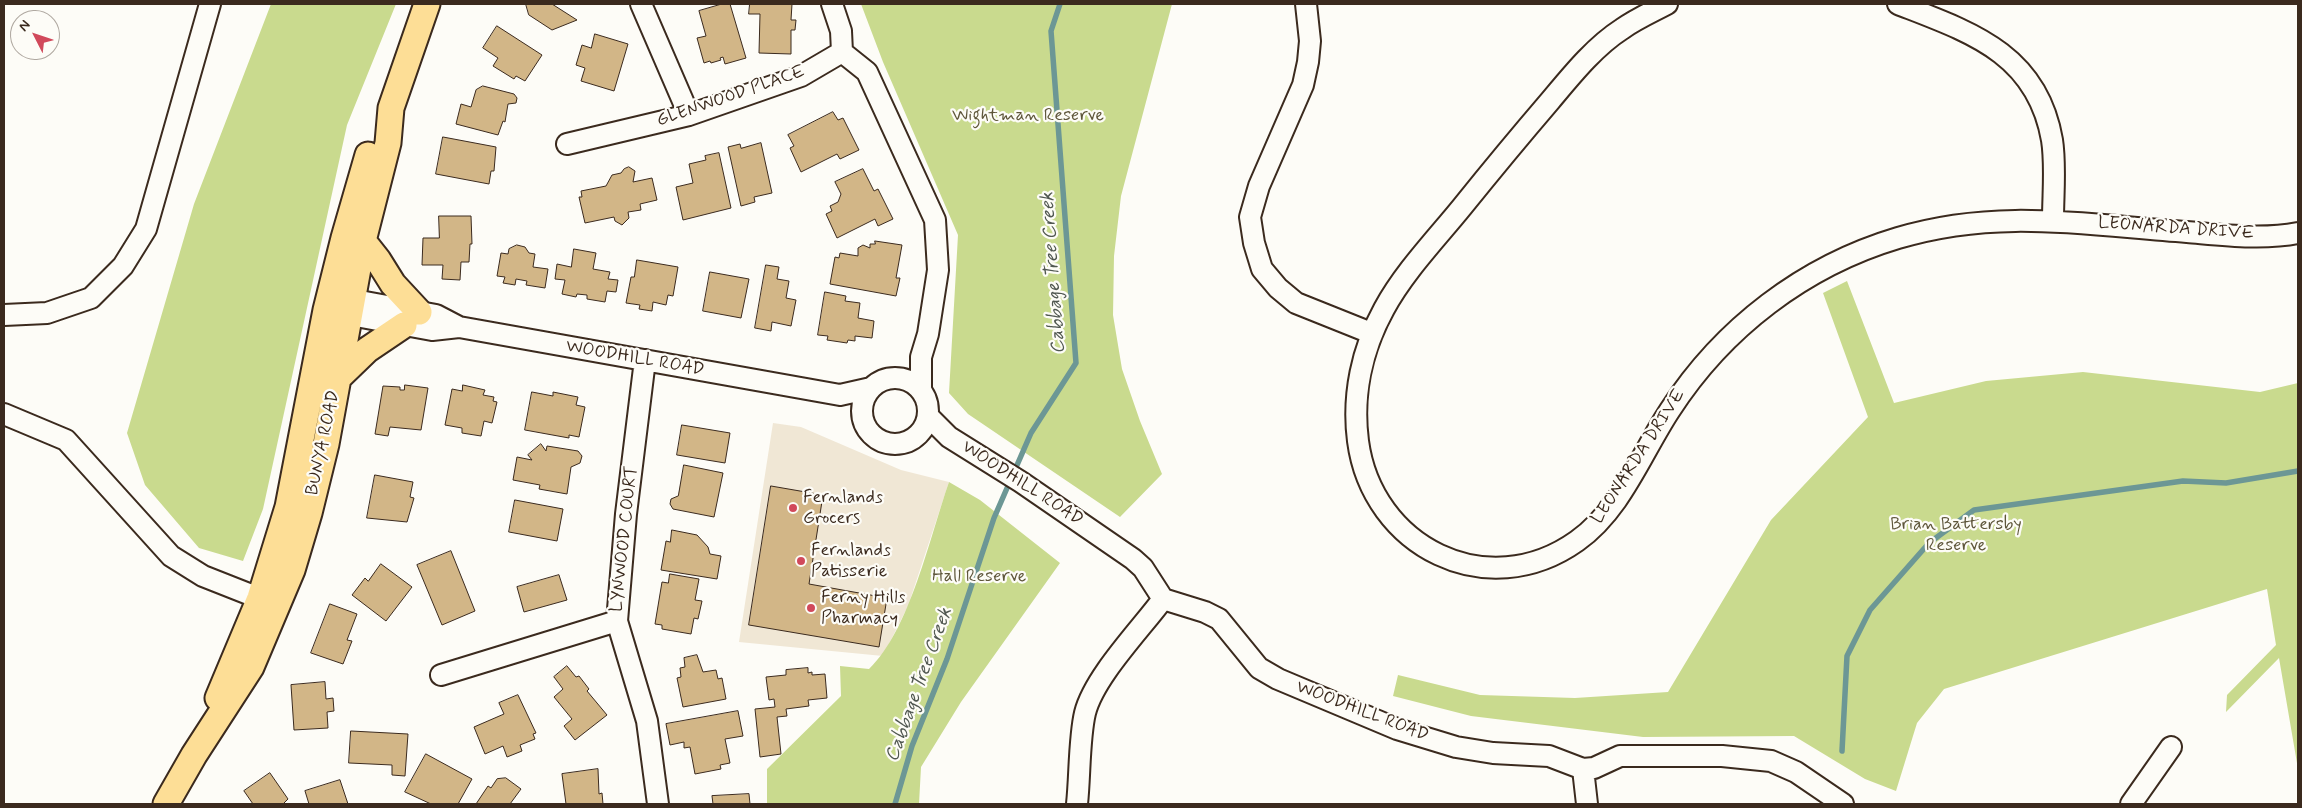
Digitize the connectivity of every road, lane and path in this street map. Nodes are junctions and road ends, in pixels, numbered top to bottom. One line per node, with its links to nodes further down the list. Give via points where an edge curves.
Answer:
1 (210, 4): 16 (street, via 146,229 124,266 91,298 48,313)
2 (427, 4): 9 (main road, BUNYA ROAD)
3 (642, 4): 10 (street)
4 (832, 4): 8 (street, via 841,31)
5 (1306, 4): 18 (street, via 1310,41 1303,85 1258,186 1250,216 1254,243 1262,269 1296,303)
6 (1667, 4): 18 (street, LEONARDA DRIVE, via 1620,30 1581,65 1424,254 1389,300)
7 (1898, 4): 12 (street, via 1990,44 2032,87 2046,113 2052,142)
8 (842, 52): 10 (street, GLENWOOD PLACE, via 801,76); 19 (street, via 867,72 935,220 938,270)
9 (392, 108): 14 (main road, BUNYA ROAD, via 388,143); 15 (main road, BUNYA ROAD, via 373,137)
10 (689, 115): 11 (street, GLENWOOD PLACE)
11 (568, 144)
12 (2053, 220): 13 (street, LEONARDA DRIVE, via 2238,236); 18 (street, LEONARDA DRIVE, via 1953,224 1897,238 1827,266 1792,286 1749,319 1692,378 1600,523 1573,544 1539,561 1515,568 1457,562 1431,552 1404,532 1371,489 1362,465 1356,407)
13 (2298, 233)
14 (363, 241): 15 (main road, BUNYA ROAD); 17 (main road)
15 (339, 305): 17 (street, WOODHILL ROAD); 21 (main road, BUNYA ROAD); 30 (main road, BUNYA ROAD, via 288,507)
16 (4, 315)
17 (412, 318): 20 (street, WOODHILL ROAD, via 432,330 459,328); 21 (main road, via 367,350)
18 (1371, 333)
19 (921, 357): 22 (street); 24 (street)
20 (646, 360): 25 (street, WOODHILL ROAD); 31 (street, LYNWOOD COURT, via 626,514)
21 (338, 378): 30 (main road, BUNYA ROAD, via 309,513 292,570)
22 (900, 378): 23 (street, WOODHILL ROAD, via 884,380); 24 (street)
23 (871, 388): 25 (street, WOODHILL ROAD); 26 (street)
24 (921, 390): 28 (street, via 928,407)
25 (840, 395): 26 (street, WOODHILL ROAD)
26 (862, 411): 28 (street, via 871,434 886,443 904,443)
27 (4, 414): 30 (street, via 66,440 171,556 203,576)
28 (925, 425): 29 (street, WOODHILL ROAD, via 1021,482 1133,559 1149,576)
29 (1163, 599): 34 (street, WOODHILL ROAD, via 1219,619 1259,668 1278,679 1397,728 1456,747 1549,756); 37 (street, via 1092,695 1085,713)
30 (269, 602): 35 (main road, BUNYA ROAD, via 251,667)
31 (617, 621): 32 (street); 36 (street, LYNWOOD COURT, via 647,722)
32 (441, 675)
33 (2170, 747): 40 (street)
34 (1583, 769): 38 (street); 39 (street, via 1620,756 1722,756 1771,761 1796,772)
35 (166, 804)
36 (658, 804)
37 (1077, 804)
38 (1588, 804)
39 (1843, 804)
40 (2131, 804)

